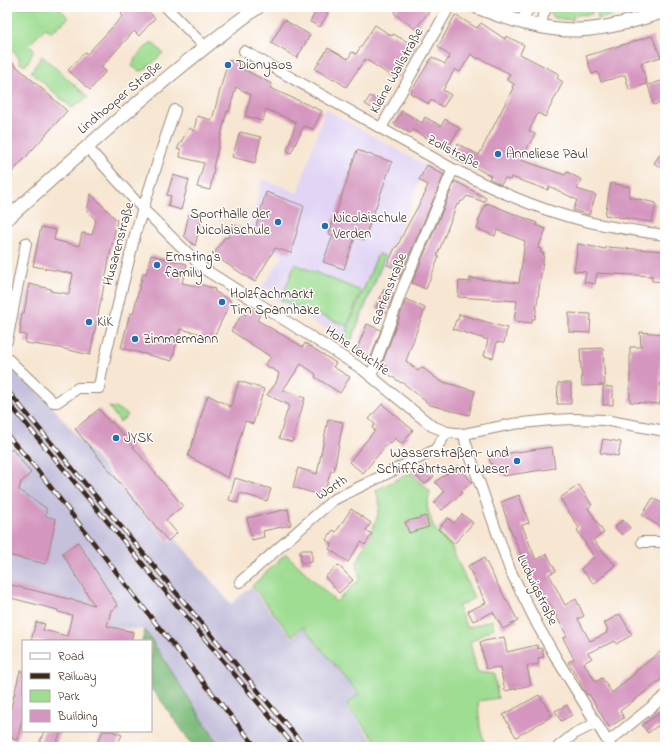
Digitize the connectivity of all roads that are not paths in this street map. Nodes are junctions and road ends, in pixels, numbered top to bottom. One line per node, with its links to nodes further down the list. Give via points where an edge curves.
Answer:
1 (166, 7): 10 (street)
2 (258, 7): 10 (main road, Lindhooper Straße)
3 (449, 7): 13 (street, Kleine Wallstraße)
4 (477, 7): 8 (main road)
5 (530, 7): 8 (street)
6 (547, 7): 9 (street)
7 (665, 11): 9 (main road, via 592,29 564,30)
8 (521, 21): 9 (main road)
9 (541, 26)
10 (205, 48): 14 (main road, Lindhooper Straße)
11 (244, 51): 13 (street, Zollstraße)
12 (175, 110): 16 (street, Husarenstraße)
13 (381, 128): 15 (street, Zollstraße)
14 (87, 147): 16 (street, Hohe Leuchte); 17 (main road, Lindhooper Straße)
15 (453, 168): 18 (street, Zollstraße, via 483,184 580,220); 22 (street, Gartenstraße, via 403,287)
16 (142, 208): 21 (street, Husarenstraße, via 99,388 78,388 53,402); 22 (street, Hohe Leuchte, via 204,270)
17 (7, 219)
18 (665, 235)
19 (26, 243): 20 (street)
20 (7, 341)
21 (7, 358)
22 (371, 376): 24 (street, Hohe Leuchte, via 432,426)
23 (665, 431): 25 (street, Hohe Leuchte, via 604,420 573,419 513,424)
24 (447, 432): 25 (street, Hohe Leuchte); 28 (street, Worth, via 435,450 333,500)
25 (464, 434): 30 (street, Ludwigstraße, via 510,570 545,638)
26 (642, 542): 27 (street)
27 (665, 542)
28 (240, 582)
29 (665, 696): 31 (street)
30 (596, 723): 31 (street, Ludwigstraße); 32 (street, via 574,734)
31 (610, 744)
32 (558, 747)

